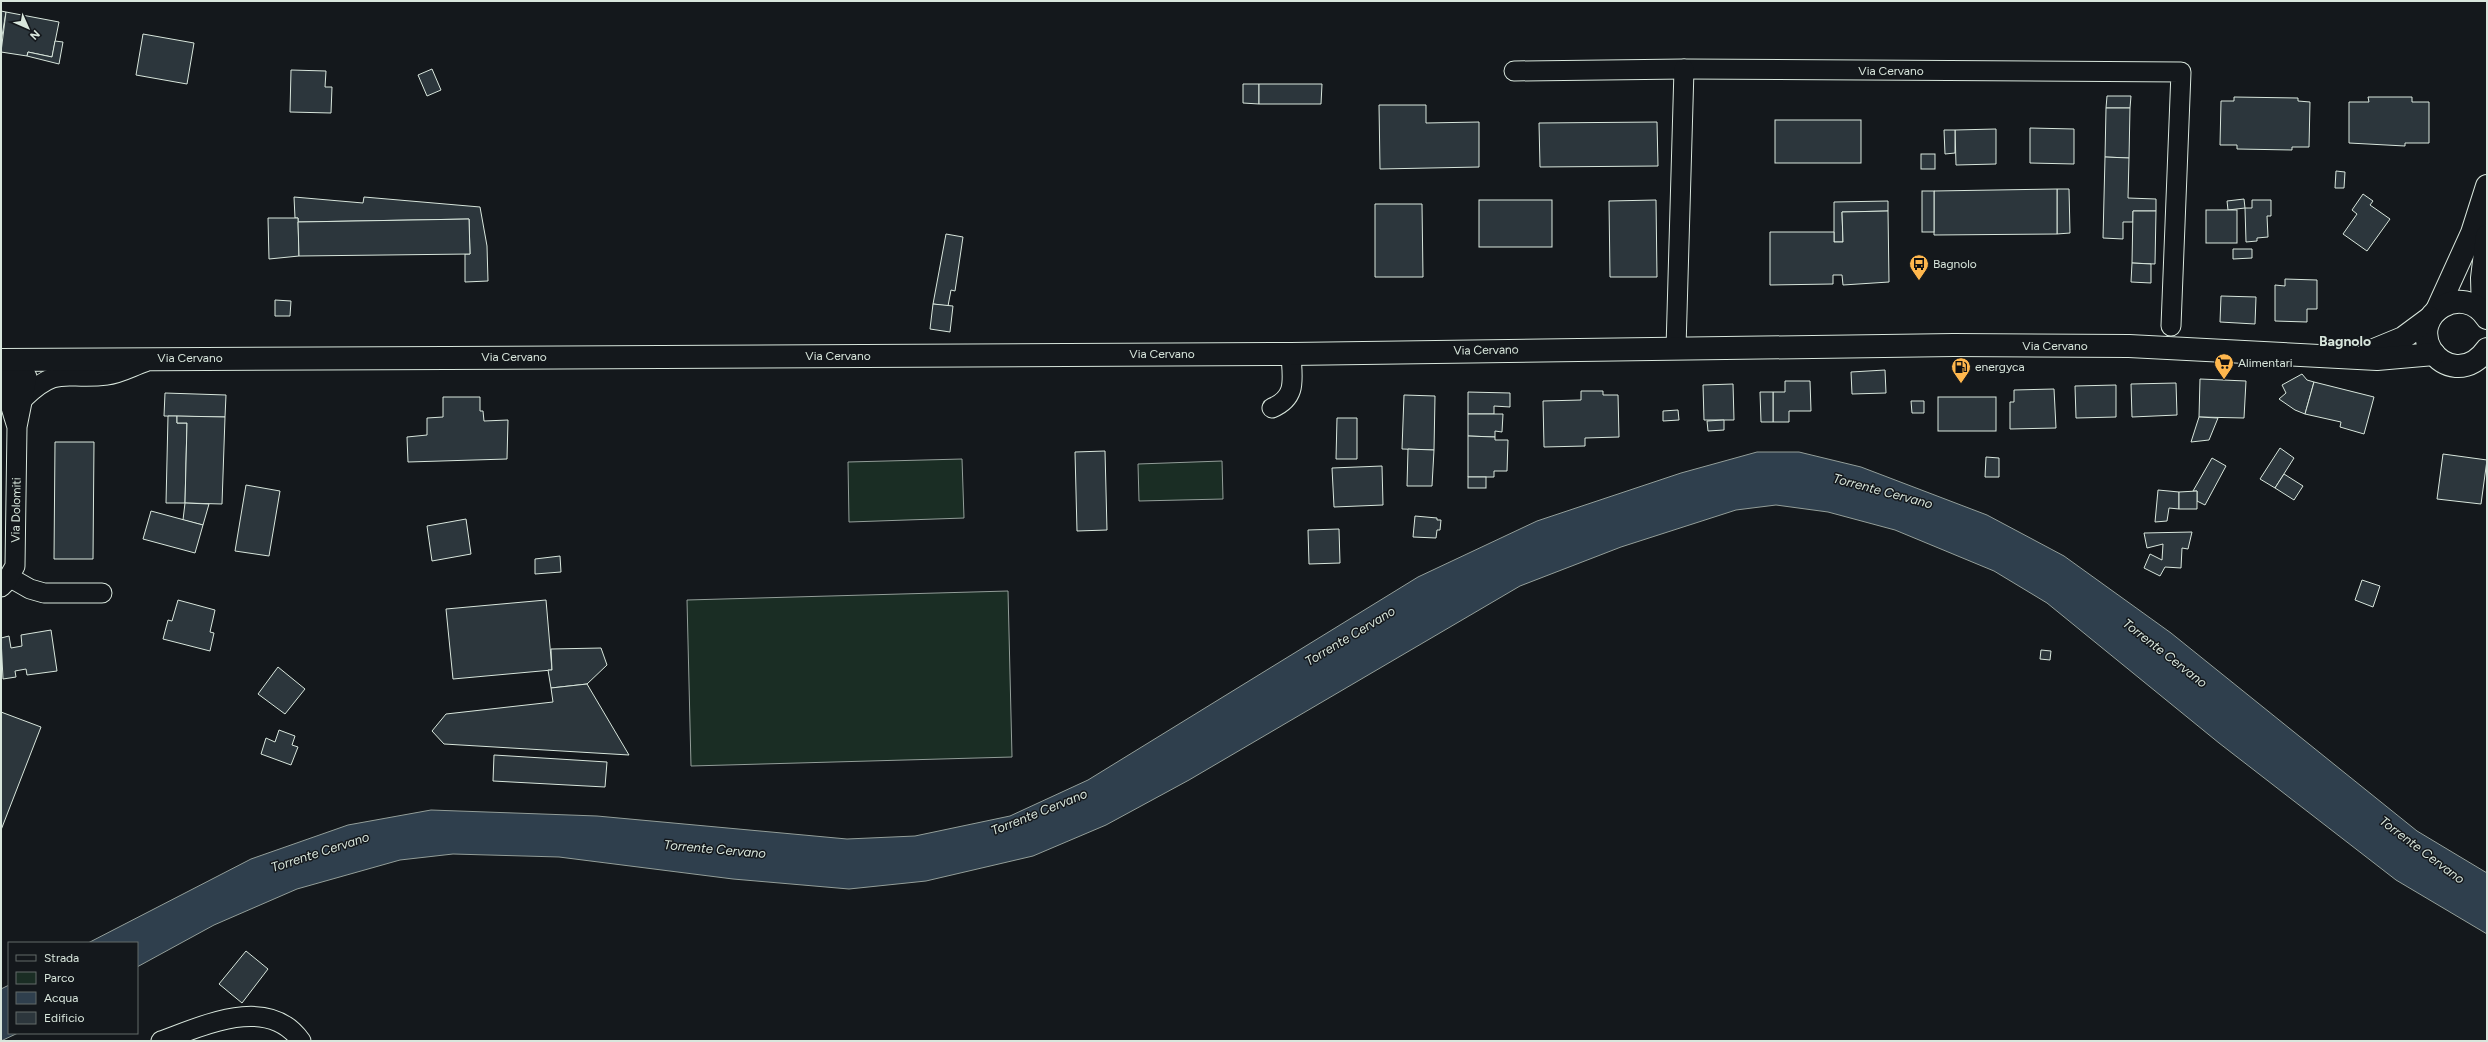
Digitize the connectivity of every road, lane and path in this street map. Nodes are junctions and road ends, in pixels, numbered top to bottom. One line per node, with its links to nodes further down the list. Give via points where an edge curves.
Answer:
1 (1684, 69): 2 (street, Via Cervano); 7 (street, Via Cervano, via 2181,72); 8 (street)
2 (1514, 71)
3 (2487, 186): 5 (main road, via 2472,233)
4 (2487, 236): 6 (main road, via 2482,278)
5 (2433, 314): 6 (main road, via 2445,304 2466,302); 10 (main road, via 2426,337); 12 (main road, via 2389,346)
6 (2485, 315)
7 (2171, 326)
8 (1676, 348): 9 (main road, Via Cervano); 12 (main road, Via Cervano, via 2129,346)
9 (1291, 354): 11 (main road, Via Cervano); 16 (street, via 1291,392 1287,400)
10 (2434, 354): 12 (main road, Via Cervano, via 2377,359); 13 (main road, via 2441,360 2458,366)
11 (153, 358): 14 (main road, Via Cervano); 15 (street, via 107,375 52,376 37,386)
12 (2348, 358)
13 (2483, 358)
14 (9, 360): 15 (street, Via Dolomiti, via 6,379)
15 (11, 395): 17 (street, Via Dolomiti, via 17,427 15,566)
16 (1272, 408)
17 (5, 582): 18 (street, via 44,593)
18 (102, 594)
19 (161, 1041): 20 (street, via 226,1018 253,1016 275,1021 295,1033)
20 (301, 1041)

